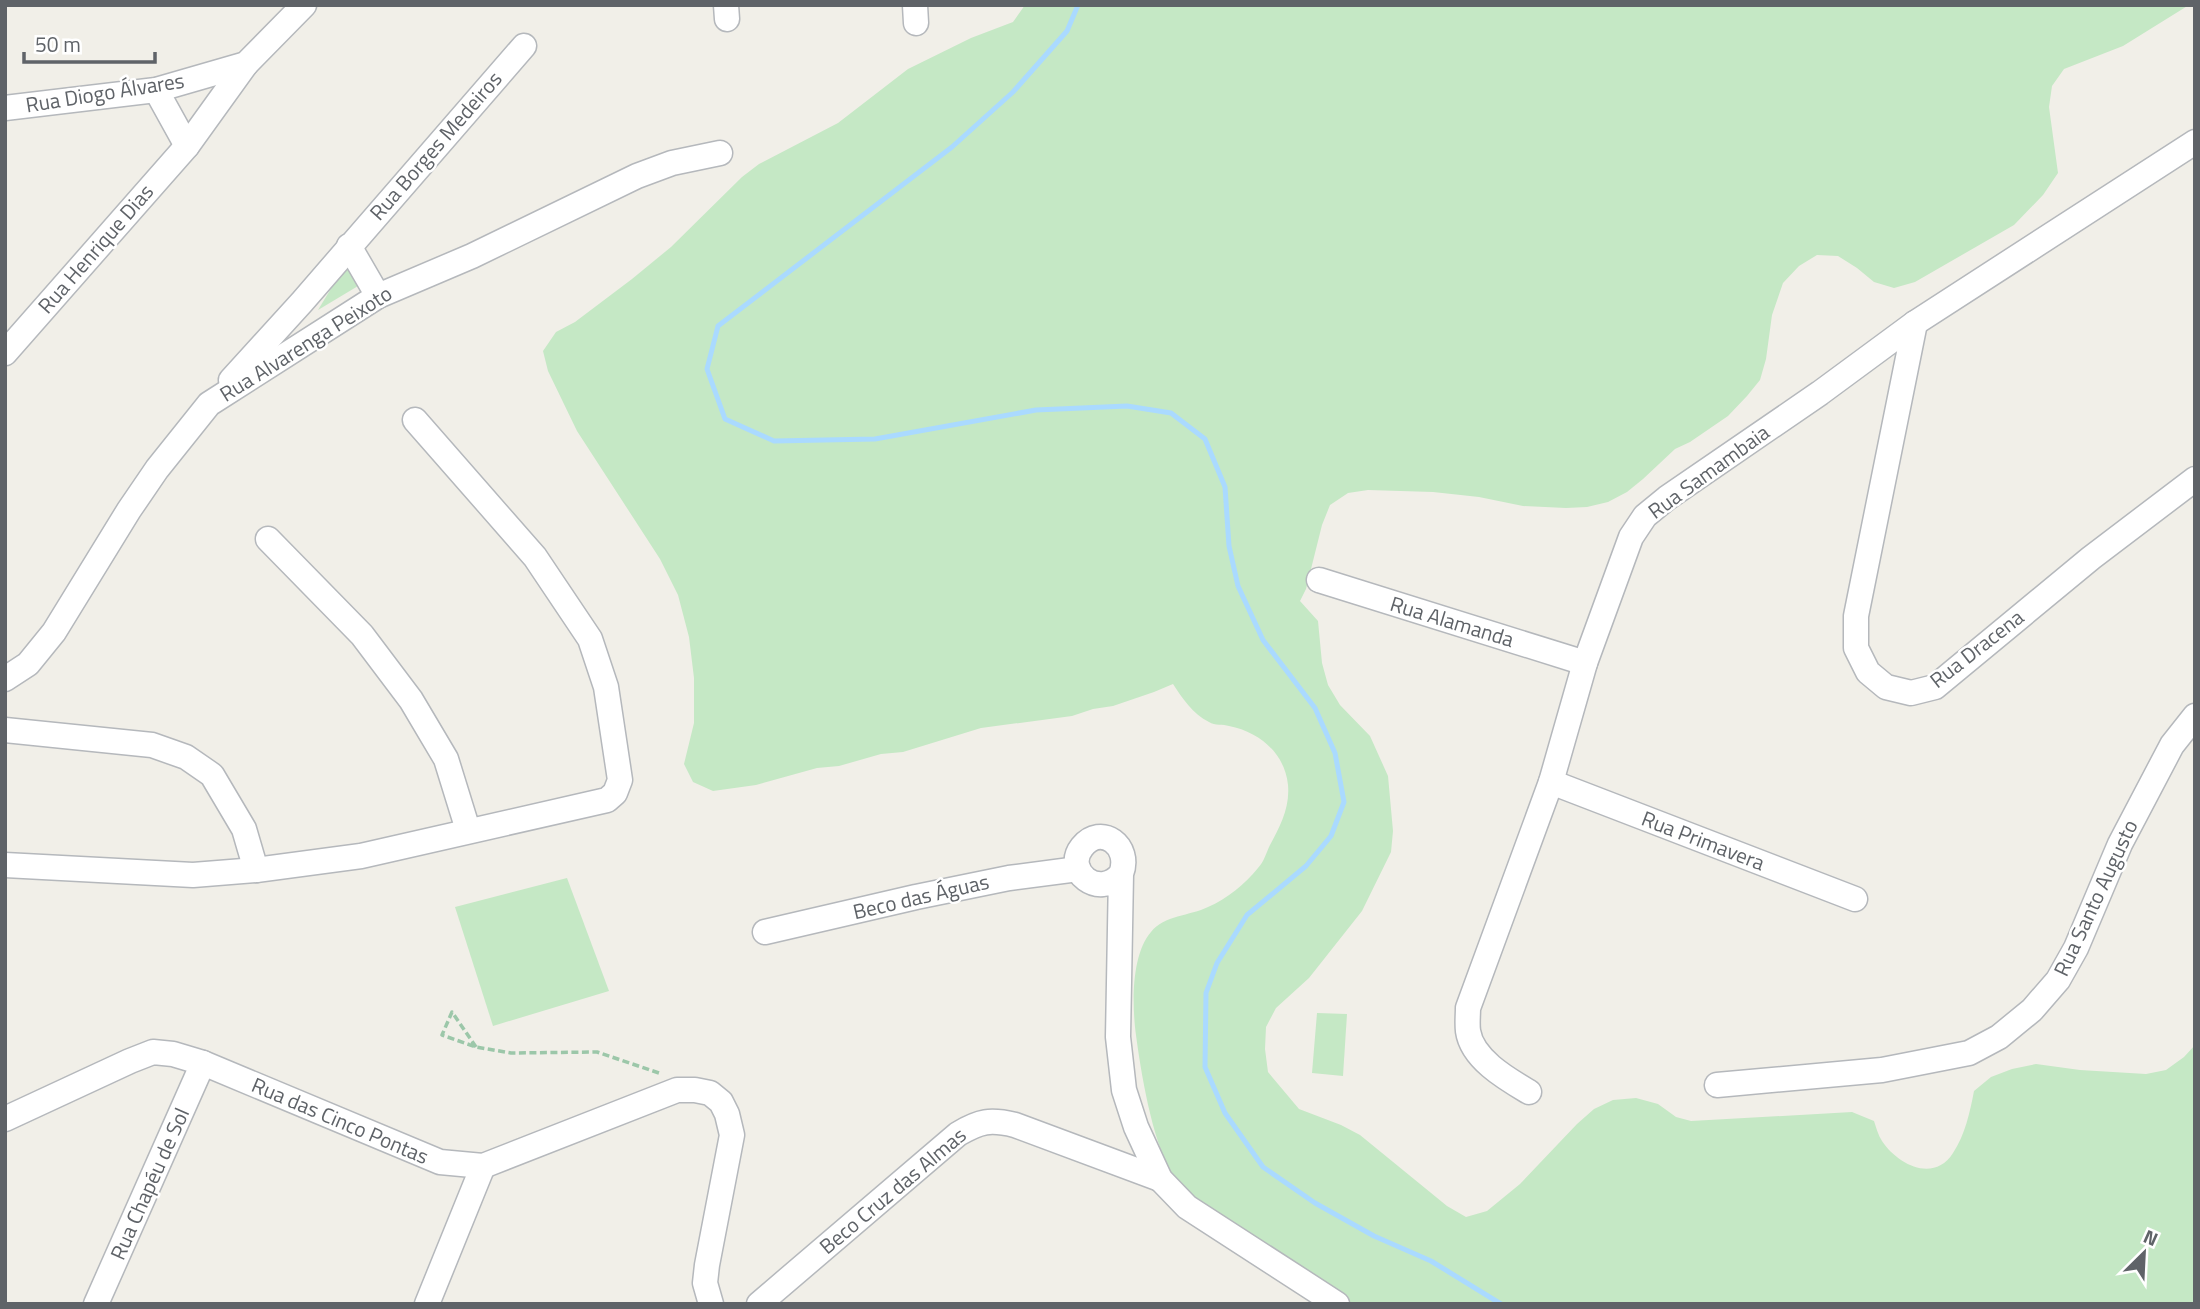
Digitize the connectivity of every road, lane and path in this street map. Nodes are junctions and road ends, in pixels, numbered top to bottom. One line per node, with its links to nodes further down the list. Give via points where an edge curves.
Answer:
1 (304, 5): 3 (street, Rua Diogo Álvares)
2 (524, 46): 11 (street, Rua Borges Medeiros)
3 (246, 64): 4 (street, Rua Diogo Álvares); 6 (street, Rua Henrique Dias)
4 (190, 81): 5 (street, Rua Diogo Álvares); 6 (street)
5 (156, 90): 7 (street, Rua Diogo Álvares); 9 (street)
6 (214, 107): 9 (street, Rua Henrique Dias)
7 (5, 108)
8 (2195, 142): 14 (street, Rua Samambaia)
9 (187, 146): 16 (street, Rua Henrique Dias)
10 (720, 153): 12 (street, Rua Alvarenga Peixoto, via 637,176)
11 (349, 246): 12 (street); 13 (street, Rua Borges Medeiros)
12 (377, 296): 15 (street, Rua Alvarenga Peixoto)
13 (302, 302): 15 (street); 17 (street, Rua Borges Medeiros)
14 (1915, 323): 19 (street, Rua Dracena, via 1856,616 1856,648 1868,672 1886,687 1912,694 1935,687); 22 (street, Rua Samambaia, via 1645,516 1631,537)
15 (321, 333): 17 (street, Rua Alvarenga Peixoto)
16 (5, 353)
17 (209, 404): 23 (street, Rua Alvarenga Peixoto, via 129,510 54,632 28,664)
18 (415, 420): 27 (street, via 535,557 590,639 606,687 620,780 607,800)
19 (2195, 479)
20 (268, 539): 27 (street, via 362,635 411,700 446,758)
21 (1319, 580): 22 (street, Rua Alamanda)
22 (1585, 663): 26 (street, Rua Samambaia)
23 (5, 679)
24 (2195, 716): 36 (street, Rua Santo Augusto, via 2172,745 2120,844 2059,980 2008,1030 1969,1053 1882,1070)
25 (5, 730): 30 (street, via 152,745 186,757 212,775 244,829)
26 (1551, 782): 32 (street, Rua Primavera); 38 (street, Rua Samambaia, via 1468,1008 1468,1032 1478,1053 1501,1075)
27 (468, 830): 30 (street, via 361,856)
28 (5, 865): 30 (street, via 193,875)
29 (1078, 869): 31 (street, via 1088,881 1102,885); 31 (street, via 1082,846 1104,838 1123,852); 33 (street, Beco das Águas, via 983,883)
30 (256, 870)
31 (1121, 874): 41 (street, via 1118,1037 1124,1090)
32 (1855, 899)
33 (765, 932)
34 (476, 1047): 34 (path, via 442,1035 452,1013 470,1039); 37 (path, via 511,1053 597,1052 668,1076)
35 (203, 1063): 39 (street, Rua das Cinco Pontas, via 153,1052); 40 (street, Rua das Cinco Pontas, via 440,1163); 42 (street, Rua Chapéu de Sol)
36 (1717, 1085)
37 (677, 1090): 40 (street, Rua das Cinco Pontas); 44 (street, Rua das Cinco Pontas, via 710,1093 721,1102 732,1135 707,1265 705,1283)
38 (1529, 1092)
39 (5, 1119)
40 (483, 1166): 43 (street)
41 (1160, 1179): 45 (street, Beco Cruz das Almas, via 1014,1125 993,1120 973,1125); 46 (street, via 1187,1207)
42 (96, 1304)
43 (428, 1304)
44 (711, 1304)
45 (759, 1304)
46 (1337, 1304)

